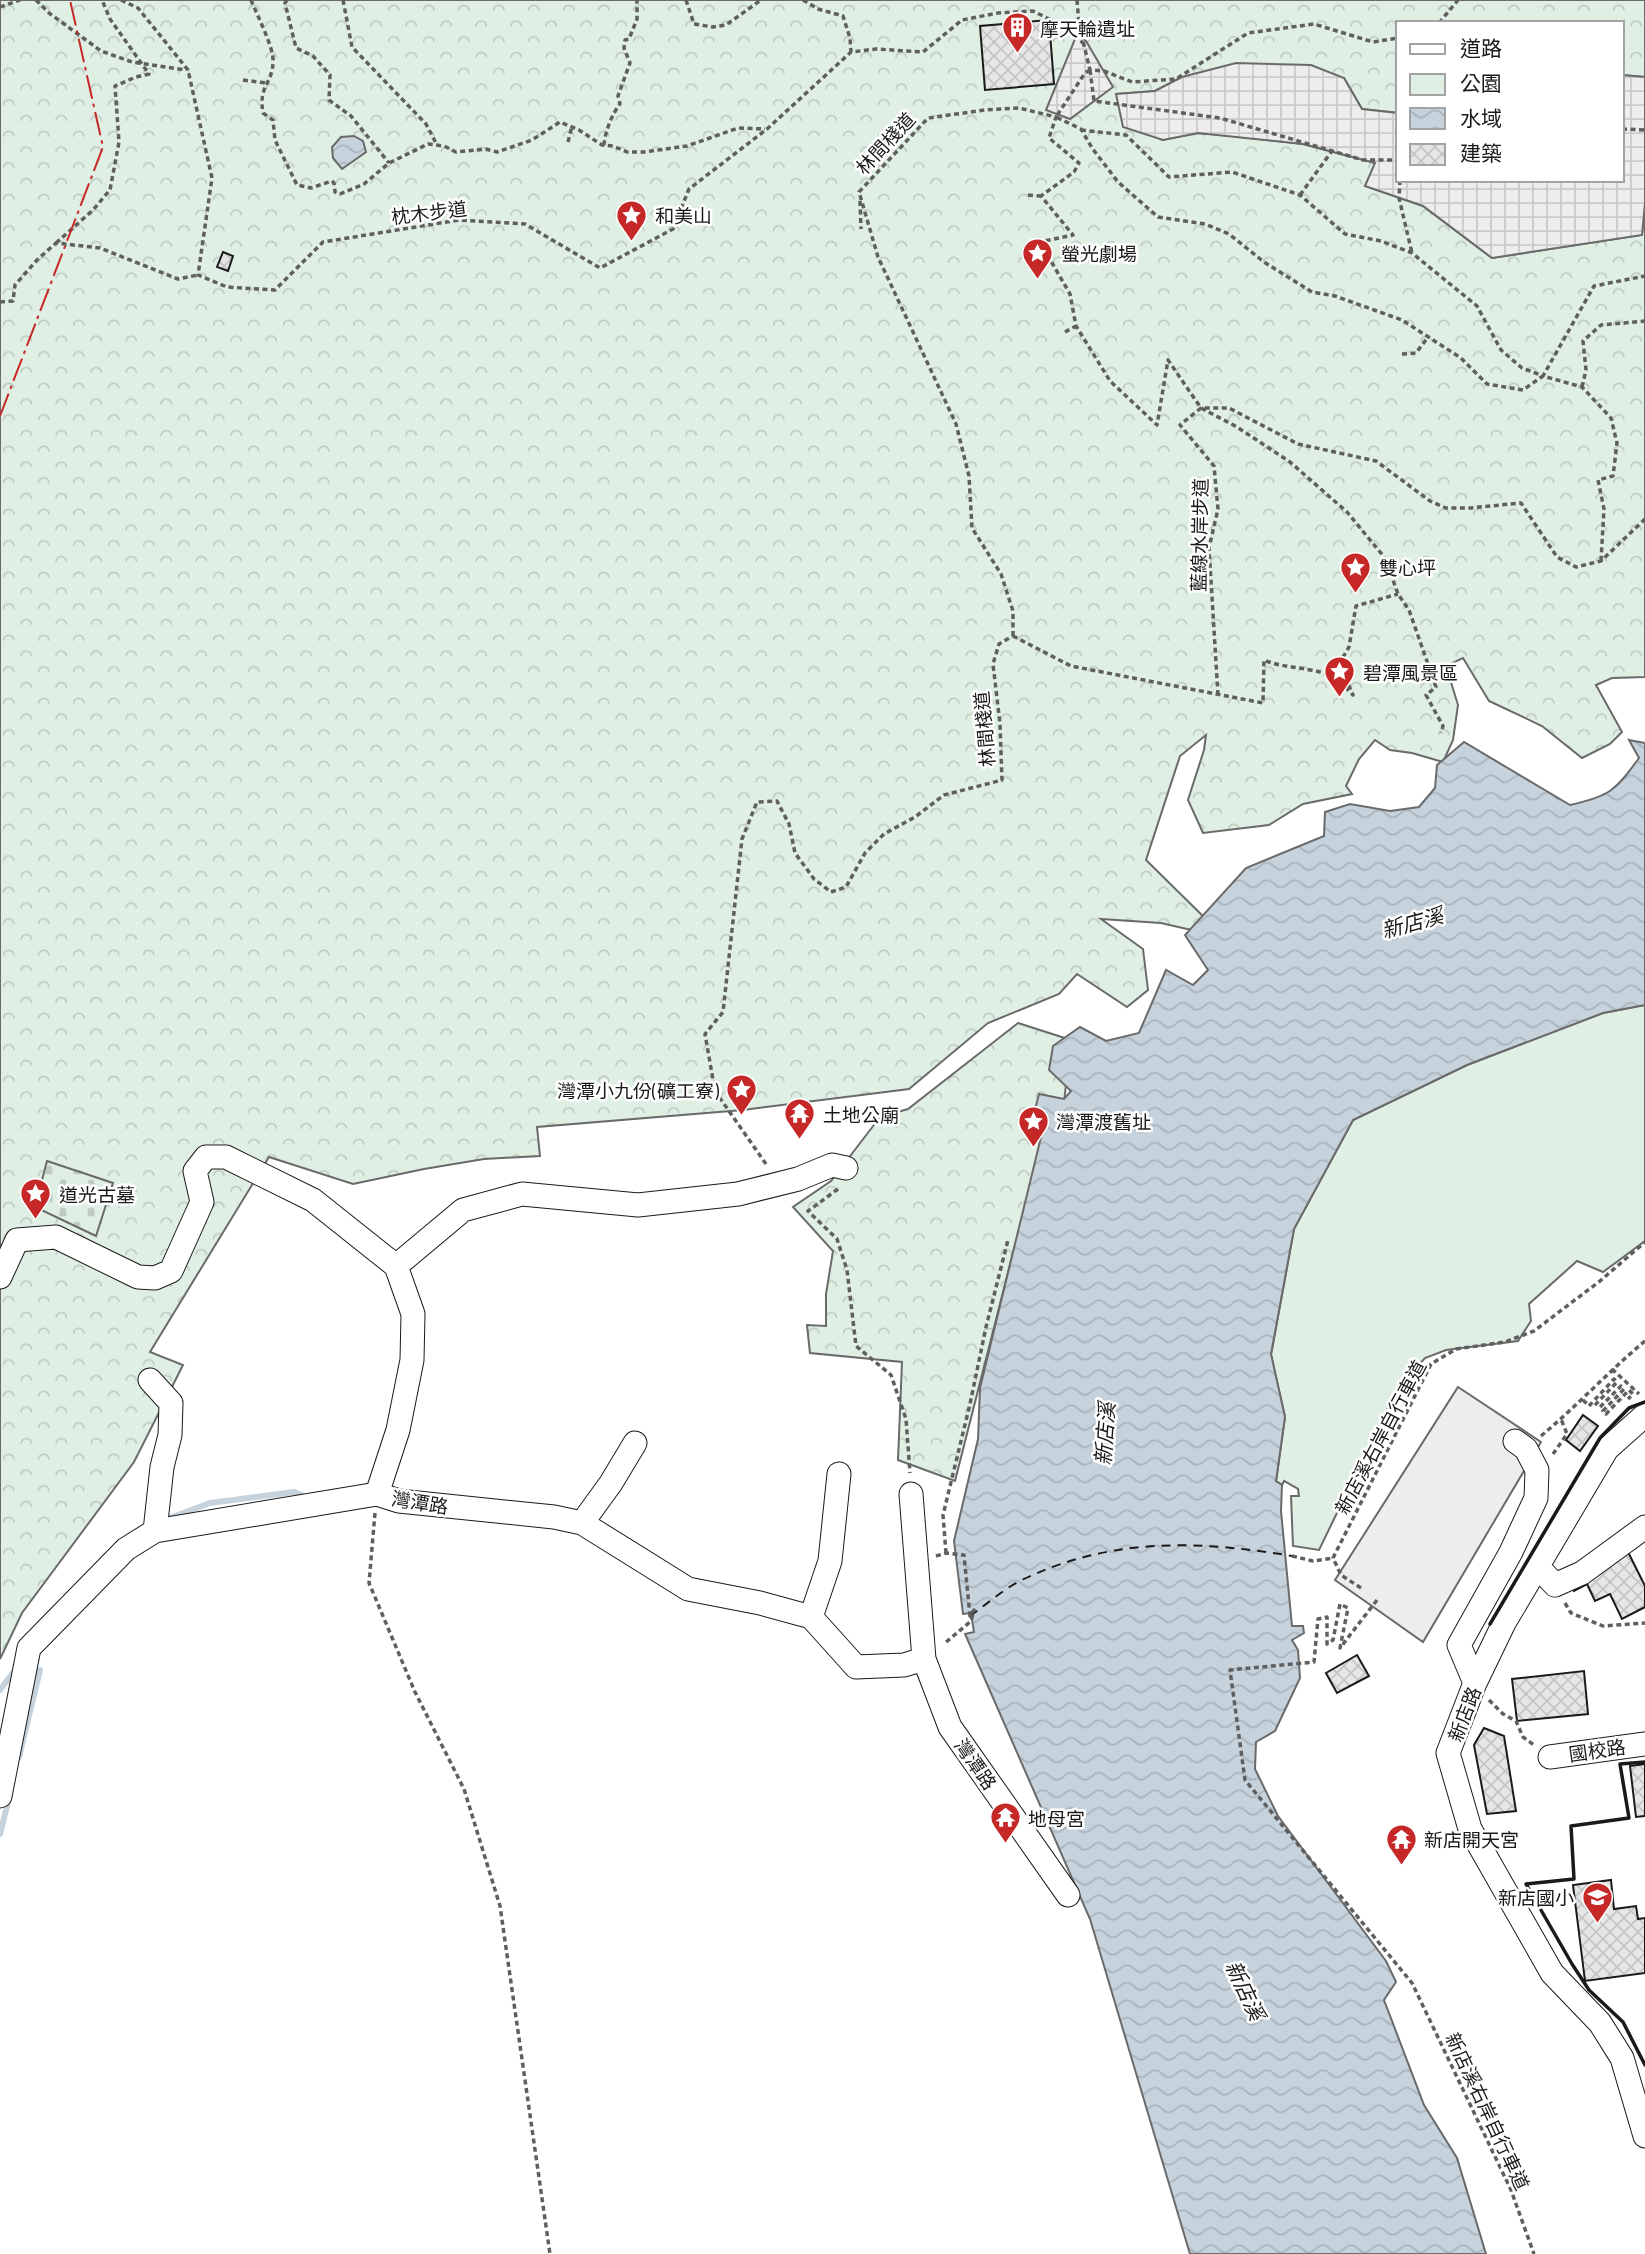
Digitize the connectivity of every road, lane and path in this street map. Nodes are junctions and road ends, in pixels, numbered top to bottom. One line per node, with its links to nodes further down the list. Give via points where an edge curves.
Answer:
1 (20, 0): 14 (path)
2 (36, 0): 19 (path, via 101,51)
3 (102, 0): 19 (path)
4 (121, 0): 20 (path, via 138,8)
5 (251, 0): 23 (path, via 272,49 272,71)
6 (287, 0): 35 (path, via 296,48 311,55 330,75 329,100 351,116)
7 (343, 0): 31 (path, via 352,47 426,124)
8 (637, 0): 32 (path, via 635,27 624,48 630,63)
9 (686, 0): 10 (path, via 694,24 713,26 726,25)
10 (761, 0)
11 (803, 0): 18 (path, via 843,16)
12 (1077, 0): 17 (path)
13 (1458, 0): 15 (path)
14 (0, 7)
15 (1441, 21)
16 (1396, 38): 21 (path, via 1373,42 1314,24 1248,33 1176,79 1132,82)
17 (1083, 43): 18 (path, via 1063,26 1033,11 962,20 923,52); 21 (path)
18 (851, 52): 26 (path, 枕木步道)
19 (142, 63): 20 (path); 42 (path, via 149,74 115,86 119,142 110,190)
20 (188, 70): 44 (path, via 212,178)
21 (1090, 70): 24 (path); 33 (path, via 1094,101 1220,118)
22 (243, 80): 23 (path)
23 (266, 83): 35 (path, via 263,113 273,120 275,140 297,185 311,188 331,181 340,194 364,184)
24 (1056, 117): 28 (path, 林間棧道); 37 (path, 林間棧道, via 1019,108 929,118); 40 (path, via 1049,138 1079,163 1074,172)
25 (572, 126): 30 (path); 31 (path, via 560,122 532,141 497,152 456,152); 32 (path)
26 (767, 129): 32 (path, via 738,128 687,146 644,152); 44 (path, 枕木步道, via 689,189 673,229 600,268 525,224 459,220 323,242 275,290 227,287)
27 (1624, 129): 29 (path)
28 (1081, 130): 39 (path, via 1126,135 1169,177 1232,172); 50 (path, via 1118,183 1158,217 1205,224 1229,234 1312,292 1402,320)
29 (1645, 130)
30 (568, 142)
31 (437, 145): 35 (path, via 428,144)
32 (604, 145)
33 (1332, 151): 34 (path, via 1363,160); 39 (path)
34 (1396, 160)
35 (389, 163)
36 (1400, 182): 43 (path, via 1399,198)
37 (859, 192): 41 (path); 58 (path, 林間棧道, via 878,257 956,424 968,476 972,528 1001,574 1013,611)
38 (1028, 195): 40 (path)
39 (1300, 195): 43 (path, via 1345,233)
40 (1041, 196): 48 (path, via 1073,235 1040,242 1070,294)
41 (861, 229)
42 (56, 243): 44 (path, via 100,248 178,279); 46 (path, via 15,285 13,301)
43 (1412, 253): 52 (path, via 1477,306 1502,350 1522,368)
44 (198, 275)
45 (1645, 276): 52 (path, via 1594,286)
46 (0, 302)
47 (1645, 321): 53 (path, via 1601,325 1583,341 1586,370)
48 (1076, 326): 49 (path); 54 (path, via 1110,381 1157,425 1168,360)
49 (1065, 332)
50 (1429, 337): 51 (path, via 1416,352); 52 (path, via 1461,358 1487,384 1523,390)
51 (1402, 354)
52 (1542, 376): 53 (path)
53 (1582, 387): 56 (path, via 1611,418 1617,443 1613,476 1598,480 1604,509)
54 (1201, 408): 56 (path, via 1229,408 1298,444 1376,461 1446,508 1521,503 1556,557 1576,567); 57 (path, via 1290,462 1348,512 1385,558); 59 (path, 藍線水岸步道, via 1180,425 1214,466 1217,509 1209,548)
55 (1645, 519): 56 (path)
56 (1601, 561)
57 (1398, 594): 59 (path, via 1356,606 1349,647 1342,659 1353,695 1335,678 1264,660 1264,703); 60 (path, via 1409,610 1436,687 1426,695 1443,726)
58 (1013, 636): 59 (path, via 1070,666); 62 (path, 林間棧道, via 999,644 993,664 1002,780 944,795 884,834 865,853 846,887 831,892 814,880 795,853 789,824 777,800 757,802 742,839 723,1012 705,1034 715,1091)
59 (1218, 695)
60 (1441, 733)
61 (846, 1168): 62 (street, via 832,1165); 78 (path, via 851,1182 808,1211 837,1239 847,1270 856,1346 891,1375 906,1419)
62 (776, 1185): 65 (street, via 638,1205 522,1194 463,1210)
63 (1009, 1240): 82 (path, via 943,1515)
64 (1645, 1242): 84 (path, 新店溪右岸自行車道, via 1534,1331 1505,1342 1456,1349 1431,1364)
65 (396, 1266): 66 (street, via 313,1200 226,1157 206,1157 195,1171 202,1202 171,1271 155,1278 138,1276 56,1237 17,1240); 77 (street, via 413,1314 412,1360 398,1430)
66 (0, 1277)
67 (1645, 1340): 68 (path)
68 (1612, 1369): 70 (path); 71 (path)
69 (150, 1380): 81 (street, via 171,1403)
70 (1583, 1400): 71 (path, via 1589,1406 1614,1379 1617,1382 1596,1404 1600,1408 1620,1386 1624,1389 1603,1410 1606,1414 1629,1390 1633,1394 1624,1403); 72 (path)
71 (1637, 1405): 86 (street, 新店路)
72 (1561, 1419): 74 (path); 75 (path, via 1567,1434 1547,1464)
73 (635, 1443): 79 (street)
74 (1520, 1445): 75 (street)
75 (1537, 1470): 93 (street, via 1536,1498 1459,1645)
76 (839, 1474): 90 (street, via 830,1561)
77 (377, 1494): 79 (street, 灣潭路, via 399,1501); 81 (street, 灣潭路); 99 (path, via 369,1583 415,1692 464,1789 500,1906)
78 (911, 1494): 85 (street, 灣潭路)
79 (582, 1523): 90 (street, 灣潭路, via 688,1589)
80 (1645, 1527): 87 (street, via 1582,1573)
81 (155, 1531): 96 (street, 灣潭路, via 126,1549 29,1648)
82 (946, 1553): 85 (path); 92 (path, via 964,1555 970,1616 974,1610 971,1621)
83 (1292, 1556): 84 (path, via 1313,1561)
84 (1333, 1558): 88 (path, via 1341,1576)
85 (918, 1562): 92 (street, 灣潭路)
86 (1538, 1567): 87 (street); 93 (street, 新店路)
87 (1555, 1585): 91 (path, via 1571,1614 1603,1626)
88 (1361, 1588)
89 (1377, 1600): 100 (path, 新店溪右岸自行車道, via 1340,1648 1348,1608 1340,1604 1333,1640 1327,1644 1327,1617 1318,1619 1314,1662 1230,1670 1245,1780 1412,1983 1511,2190)
90 (811, 1617): 92 (street, via 856,1667)
91 (1645, 1623)
92 (924, 1660): 97 (street, 灣潭路, via 950,1727)
93 (1475, 1683): 95 (path, via 1486,1699 1516,1721 1523,1737); 98 (street, 新店路, via 1448,1754 1470,1829 1552,1973 1600,2023 1622,2058)
94 (1645, 1744): 95 (street, 國校路)
95 (1550, 1757)
96 (0, 1796)
97 (1068, 1895)
98 (1645, 2136)
99 (550, 2254)
100 (1534, 2254)

